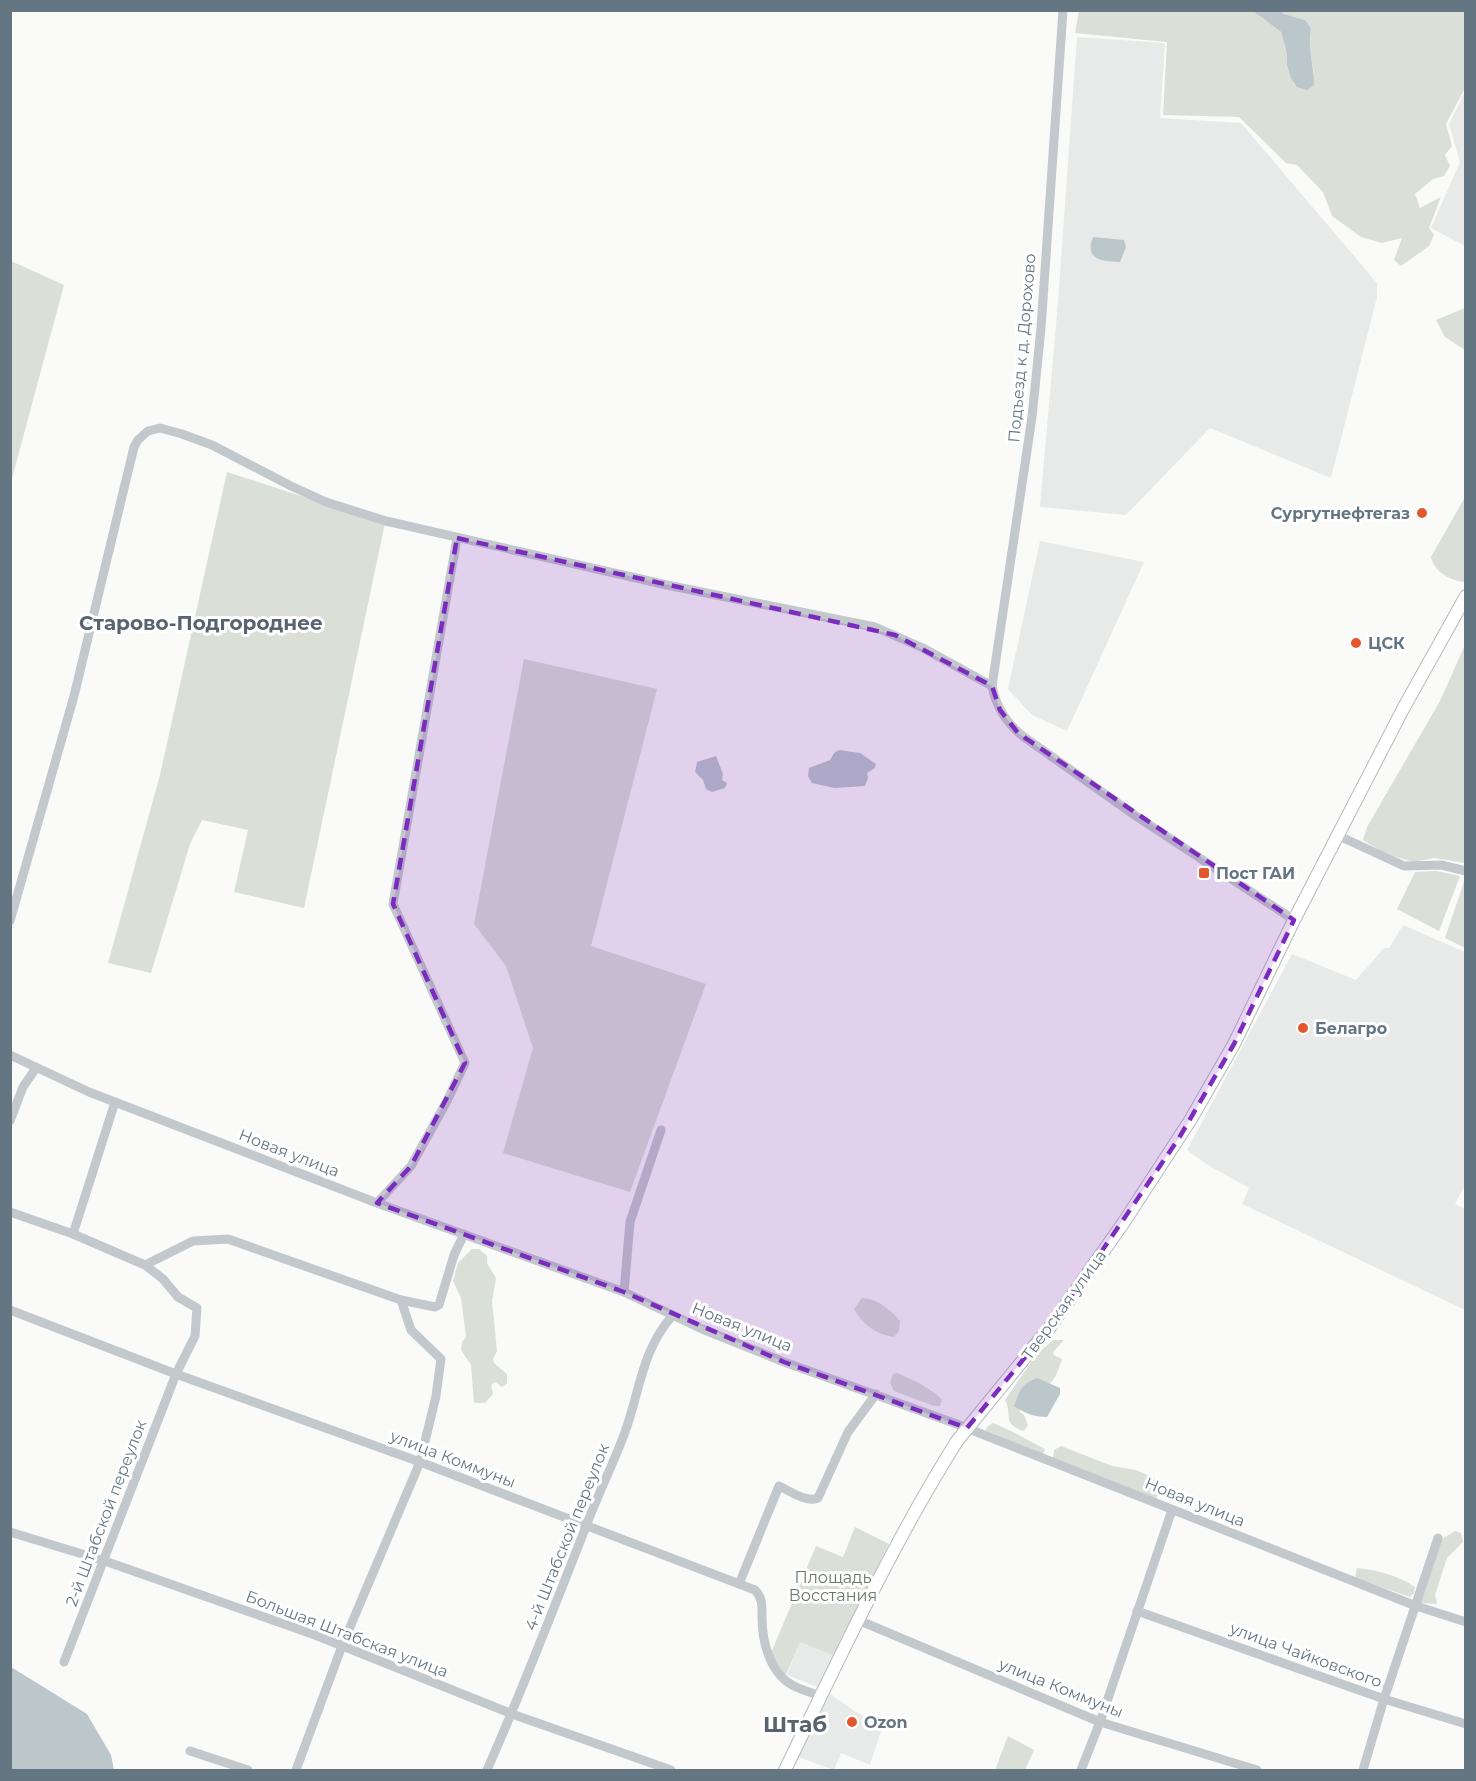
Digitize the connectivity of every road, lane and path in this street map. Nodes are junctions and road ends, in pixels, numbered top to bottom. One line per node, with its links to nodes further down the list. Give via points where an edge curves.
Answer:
1 (1063, 10): 4 (street, Подъезд к д. Дорохово, via 1032,417)
2 (457, 538): 4 (street, via 875,627); 8 (street, via 326,502 212,445 160,428 147,431 134,447 74,696); 14 (street, via 393,904 465,1064 411,1166)
3 (1466, 596): 5 (main road, Тверская улица)
4 (992, 686): 7 (street, via 1004,717 1024,737)
5 (1337, 835): 6 (street, via 1404,866 1441,865); 7 (main road, Тверская улица)
6 (1466, 871)
7 (1294, 920): 25 (main road, Тверская улица, via 1234,1044 1179,1138 1050,1327)
8 (10, 921)
9 (10, 1055): 10 (street, Новая улица)
10 (36, 1068): 11 (street, Новая улица); 12 (street, via 23,1087)
11 (115, 1102): 14 (street, Новая улица); 16 (street)
12 (10, 1121)
13 (661, 1130): 19 (street, via 630,1222)
14 (377, 1203): 17 (street, Новая улица)
15 (10, 1212): 16 (street)
16 (73, 1234): 18 (street)
17 (464, 1234): 19 (street, Новая улица); 20 (street, via 439,1305)
18 (145, 1265): 20 (street, via 193,1241 228,1239); 23 (street, 2-й Штабской переулок, via 178,1297 197,1308 195,1336)
19 (624, 1292): 22 (street, Новая улица)
20 (401, 1300): 26 (street, via 411,1330 441,1359)
21 (10, 1310): 23 (street, улица Коммуны)
22 (673, 1316): 24 (street, Новая улица, via 784,1362); 28 (street, 4-й Штабской переулок, via 651,1346 626,1431)
23 (176, 1374): 26 (street, улица Коммуны); 31 (street, 2-й Штабской переулок)
24 (876, 1394): 25 (street, Новая улица); 32 (street, via 848,1432 818,1498 808,1499 779,1486)
25 (967, 1428): 27 (street, Новая улица); 35 (main road, Тверская улица, via 945,1460)
26 (420, 1462): 28 (street, улица Коммуны); 37 (street)
27 (1172, 1510): 33 (street, Новая улица); 34 (street)
28 (586, 1526): 32 (street, улица Коммуны); 41 (street, 4-й Штабской переулок)
29 (10, 1532): 31 (street, Большая Штабская улица)
30 (1438, 1538): 33 (street)
31 (105, 1561): 37 (street, Большая Штабская улица); 38 (street, 2-й Штабской переулок)
32 (739, 1584): 39 (street, улица Коммуны, via 759,1594 765,1644 782,1677)
33 (1416, 1606): 36 (street, Новая улица); 40 (street)
34 (1137, 1611): 40 (street, улица Чайковского); 42 (street)
35 (858, 1620): 39 (main road, Тверская улица); 42 (street, улица Коммуны)
36 (1466, 1622)
37 (342, 1646): 41 (street, Большая Штабская улица); 46 (street)
38 (64, 1662)
39 (821, 1696): 49 (main road, Тверская улица)
40 (1384, 1699): 43 (street, улица Чайковского); 52 (street)
41 (512, 1714): 47 (street, 4-й Штабской переулок); 48 (street, Большая Штабская улица)
42 (1100, 1722): 50 (street); 51 (street, улица Коммуны)
43 (1466, 1724)
44 (190, 1751): 45 (street)
45 (248, 1770)
46 (296, 1770)
47 (487, 1770)
48 (671, 1770)
49 (785, 1770)
50 (1081, 1770)
51 (1257, 1770)
52 (1363, 1770)

